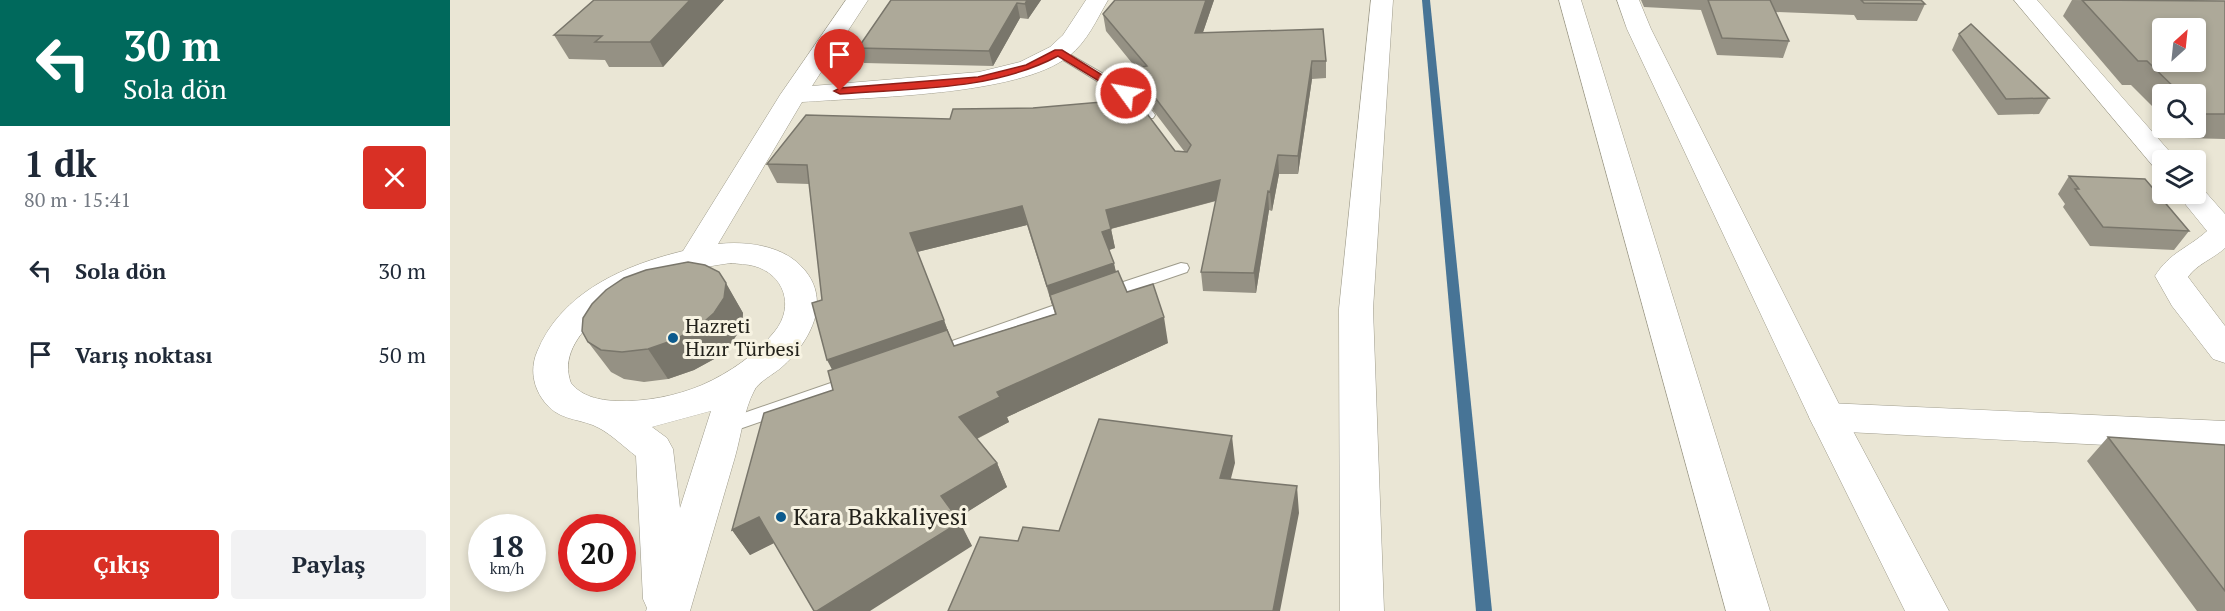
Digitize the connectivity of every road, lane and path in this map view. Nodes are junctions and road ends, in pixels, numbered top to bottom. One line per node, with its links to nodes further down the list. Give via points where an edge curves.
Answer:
1 (857, 0): 8 (street)
2 (1097, 0): 7 (street, via 1072,40)
3 (1382, 0): 23 (street, via 1356,309)
4 (1570, 0): 24 (street)
5 (1628, 0): 19 (street)
6 (2025, 0): 10 (street)
7 (1059, 52): 8 (street, via 1029,67 978,80); 9 (lane, via 1126,93)
8 (793, 95): 12 (street)
9 (1157, 128)
10 (2154, 150)
11 (2200, 204): 14 (street, via 2224,232 2183,261 2171,276)
12 (695, 257): 17 (street, via 731,253 762,257 785,267 800,284 803,306 794,331 772,357); 18 (street, via 655,268 616,287 584,310 560,337 550,365 555,389 576,407)
13 (1181, 268): 15 (lane)
14 (2225, 350)
15 (928, 356)
16 (872, 375): 20 (lane)
17 (739, 381): 18 (street, via 698,401 653,414); 20 (street)
18 (610, 416): 22 (street, via 654,449)
19 (1827, 417): 21 (street); 25 (street)
20 (725, 427): 22 (street)
21 (2225, 436)
22 (667, 611)
23 (1362, 611)
24 (1748, 611)
25 (1927, 611)

